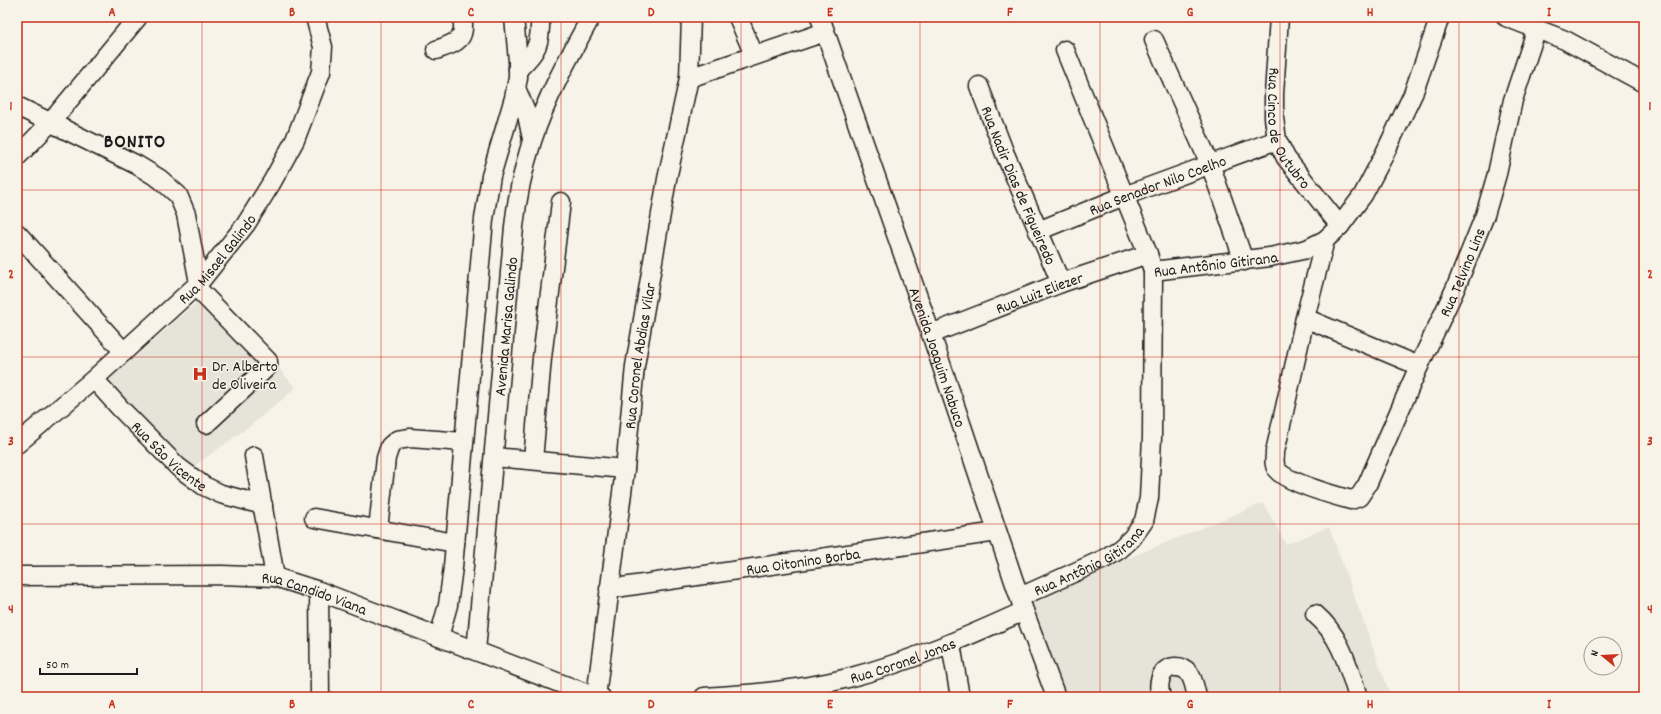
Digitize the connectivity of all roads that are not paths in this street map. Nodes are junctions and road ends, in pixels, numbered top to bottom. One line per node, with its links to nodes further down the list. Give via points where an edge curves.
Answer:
1 (138, 17): 24 (street)
2 (314, 17): 39 (street, Rua Misael Galindo, via 323,47 321,72 295,140 246,224)
3 (462, 17): 15 (street, via 462,35 457,42)
4 (514, 17): 18 (street, Avenida Marisa Galindo)
5 (540, 17): 18 (street, via 541,33 535,51)
6 (591, 17): 25 (street, Avenida Marisa Galindo, via 554,88)
7 (691, 17): 19 (street, Rua Coronel Abdias Vilar)
8 (738, 17): 17 (street)
9 (1279, 17): 26 (street, Rua Cinco de Outubro, via 1274,94)
10 (1440, 17): 31 (street, Rua Antônio Gitirana, via 1413,94 1383,157 1363,195)
11 (1506, 17): 13 (street)
12 (822, 25): 17 (street); 41 (street, Avenida Joaquim Nabuco)
13 (1538, 28): 20 (street); 43 (street, Rua Telvino Lins, via 1513,100 1485,215 1456,287)
14 (1154, 40): 28 (street)
15 (436, 50)
16 (1065, 50): 29 (street)
17 (754, 55): 19 (street)
18 (518, 69): 22 (street, Avenida Marisa Galindo)
19 (689, 78): 51 (street, Rua Coronel Abdias Vilar, via 667,179 636,366)
20 (1644, 83)
21 (979, 86): 32 (street, Rua Nadir Dias de Figueiredo)
22 (516, 88): 25 (street, via 527,115); 46 (street, Avenida Marisa Galindo, via 494,164 485,212)
23 (17, 106): 24 (street)
24 (50, 123): 27 (street); 39 (street, via 137,165 160,179 178,195 186,214)
25 (532, 139): 49 (street, Avenida Marisa Galindo, via 521,178 516,212)
26 (1277, 140): 28 (street, Rua Senador Nilo Coelho); 31 (street, Rua Cinco de Outubro, via 1286,158)
27 (17, 157)
28 (1210, 164): 29 (street, Rua Senador Nilo Coelho); 36 (street)
29 (1124, 196): 32 (street, Rua Senador Nilo Coelho); 35 (street)
30 (561, 202): 50 (street, via 542,358)
31 (1340, 226): 34 (street, Rua Antônio Gitirana)
32 (1038, 231): 38 (street, Rua Nadir Dias de Figueiredo)
33 (17, 233): 42 (street)
34 (1325, 240): 36 (street, Rua Antônio Gitirana, via 1300,250); 40 (street)
35 (1148, 254): 37 (street); 38 (street, Rua Luiz Eliezer)
36 (1244, 261): 37 (street, Rua Antônio Gitirana)
37 (1153, 271): 61 (street, Rua Antônio Gitirana, via 1152,444 1149,498 1144,521 1120,549)
38 (1061, 283): 41 (street, Rua Luiz Eliezer)
39 (198, 285): 42 (street, Rua Misael Galindo); 45 (street, via 268,361 268,366 255,380)
40 (1305, 318): 43 (street); 43 (street, Rua Telvino Lins, via 1275,452 1274,464 1278,472 1289,478 1351,500 1359,497 1367,485)
41 (931, 334): 55 (street, Avenida Joaquim Nabuco)
42 (124, 352): 44 (street, Rua Misael Galindo)
43 (1419, 366)
44 (94, 378): 47 (street, Rua Misael Galindo); 52 (street, Rua São Vicente, via 178,467 204,486 221,494)
45 (206, 424)
46 (464, 442): 54 (street, via 410,438 397,440 390,446 386,458); 56 (street, Avenida Marisa Galindo)
47 (17, 444)
48 (254, 456): 52 (street)
49 (494, 457): 50 (street); 65 (street, Avenida Marisa Galindo)
50 (533, 460): 51 (street)
51 (625, 469): 59 (street, Rua Coronel Abdias Vilar)
52 (263, 506): 58 (street)
53 (314, 518): 54 (street)
54 (378, 529): 56 (street)
55 (997, 532): 59 (street, Rua Oitonino Borba); 61 (street, Avenida Joaquim Nabuco)
56 (455, 542): 63 (street, Avenida Marisa Galindo, via 451,587)
57 (17, 576): 58 (street, Rua Candido Viana)
58 (275, 576): 60 (street, Rua Candido Viana)
59 (609, 589): 67 (street, Rua Coronel Abdias Vilar)
60 (319, 590): 63 (street, Rua Candido Viana); 66 (street)
61 (1022, 604): 64 (street, Rua Coronel Jonas); 71 (street, Avenida Joaquim Nabuco)
62 (1315, 614): 74 (street, via 1335,635)
63 (439, 637): 65 (street, Rua Candido Viana)
64 (951, 644): 69 (street, Rua Coronel Jonas, via 848,678 780,691); 70 (street)
65 (476, 651): 67 (street, Rua Candido Viana)
66 (320, 697)
67 (596, 697): 68 (street)
68 (601, 697)
69 (704, 697)
70 (960, 697)
71 (1056, 697)
72 (1161, 697): 73 (street, via 1159,681 1163,672 1169,667 1177,667 1188,672 1192,678)
73 (1197, 697)
74 (1358, 697)

